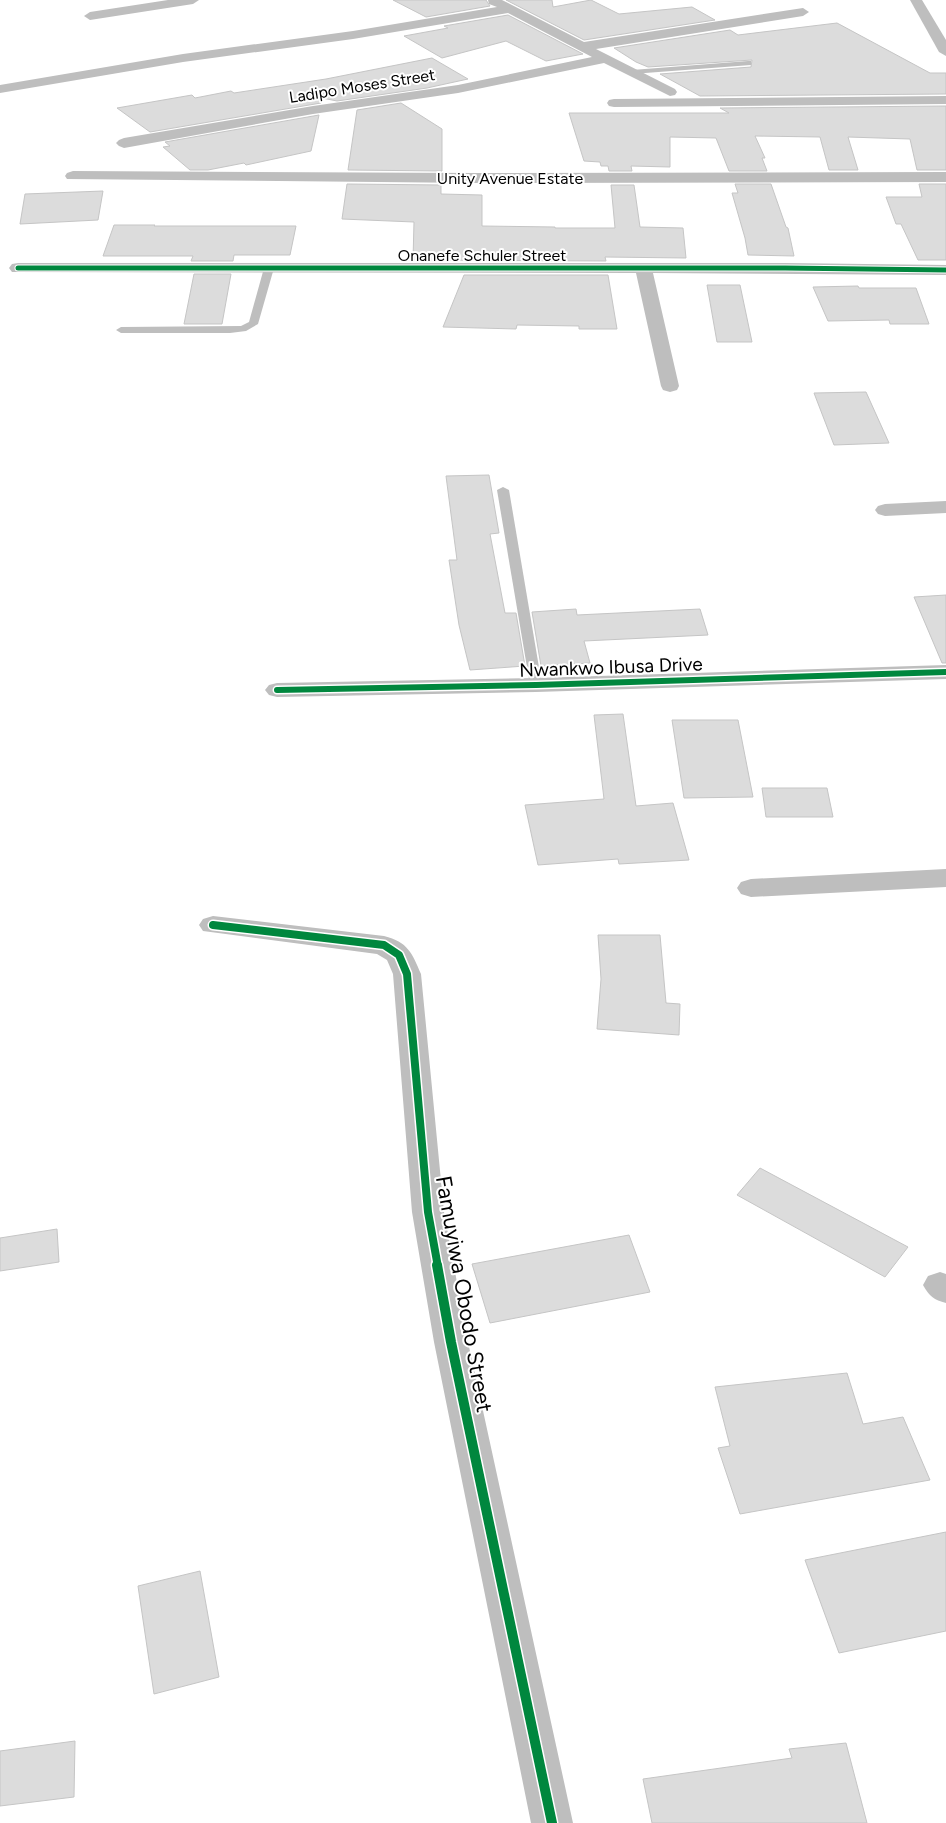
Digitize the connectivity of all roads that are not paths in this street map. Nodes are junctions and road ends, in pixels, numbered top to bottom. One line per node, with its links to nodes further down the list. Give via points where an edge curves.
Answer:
1 (193, 0): 6 (street)
2 (493, 0): 4 (street)
3 (916, 0): 8 (street)
4 (510, 9): 7 (street); 12 (street)
5 (803, 12): 7 (street)
6 (90, 16)
7 (581, 47): 9 (street)
8 (946, 52)
9 (604, 59): 11 (street); 16 (street, Ladipo Moses Street, via 458,89)
10 (748, 64): 11 (lane)
11 (632, 72): 13 (street)
12 (0, 89)
13 (670, 92)
14 (946, 100): 15 (street)
15 (614, 103)
16 (124, 143)
17 (73, 176): 18 (street, Unity Avenue Estate)
18 (946, 177)
19 (18, 268): 20 (street, Onanefe Schuler Street)
20 (269, 268): 21 (street, Onanefe Schuler Street); 23 (lane, via 253,324 243,329)
21 (644, 269): 22 (street, Onanefe Schuler Street); 24 (street)
22 (946, 270)
23 (121, 330)
24 (670, 386)
25 (503, 490): 29 (lane)
26 (946, 508): 27 (street)
27 (885, 510)
28 (946, 672): 29 (street, Nwankwo Ibusa Drive)
29 (536, 685): 30 (street, Nwankwo Ibusa Drive)
30 (277, 690)
31 (946, 878): 32 (street)
32 (751, 888)
33 (213, 925): 34 (street, Famuyiwa Obodo Street, via 384,944 399,956 407,974 428,1212 451,1342)
34 (552, 1823)

